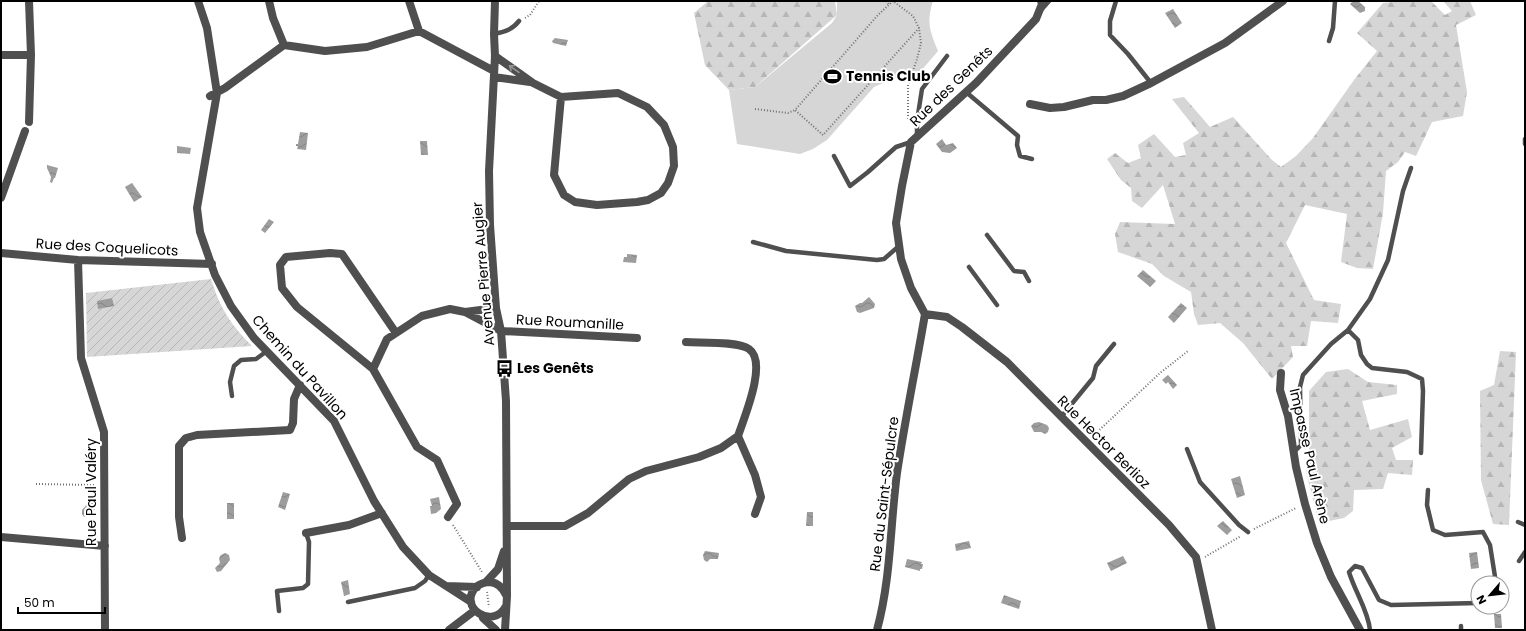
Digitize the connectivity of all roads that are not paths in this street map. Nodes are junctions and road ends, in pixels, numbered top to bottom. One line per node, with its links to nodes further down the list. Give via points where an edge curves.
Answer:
1 (29, 1): 18 (street)
2 (198, 1): 25 (street, Chemin du Pavillon, via 207,28)
3 (269, 1): 16 (street)
4 (409, 1): 13 (street)
5 (495, 1): 14 (street, Avenue Pierre Augier)
6 (1041, 1): 11 (street, Rue des Genêts)
7 (1049, 1): 11 (lane)
8 (1116, 1): 23 (lane, via 1110,21 1110,35)
9 (1283, 1): 23 (street, via 1225,43)
10 (1335, 1): 15 (lane, via 1333,28)
11 (1039, 11): 24 (street, Rue des Genêts, via 1036,19)
12 (519, 21): 14 (lane, via 504,32)
13 (419, 31): 16 (street, via 367,47 332,51); 21 (street)
14 (494, 34): 19 (street, Avenue Pierre Augier)
15 (1329, 41)
16 (284, 45): 25 (street)
17 (1, 55): 18 (street)
18 (31, 55): 28 (street)
19 (495, 56): 21 (street, Avenue Pierre Augier); 22 (street, one-way to 19)
20 (947, 56): 30 (lane, via 922,89)
21 (494, 74): 22 (street); 46 (street, Avenue Pierre Augier, via 489,171)
22 (533, 83): 26 (street)
23 (1151, 83): 27 (street, via 1123,96 1106,100 1050,108)
24 (966, 92): 30 (street, Rue des Genêts); 34 (lane, via 1018,136 1016,145 1020,156)
25 (213, 95): 42 (street, Chemin du Pavillon, via 197,208 200,232)
26 (561, 97): 26 (street, via 618,93 647,107 664,126 673,147 674,166 661,193 648,200 597,205 575,202 564,195 554,175)
27 (1030, 104)
28 (29, 122)
29 (25, 131): 36 (street)
30 (914, 139): 33 (lane, via 896,147 850,186); 39 (street, Rue des Genêts, via 896,223)
31 (1525, 139): 32 (lane)
32 (1525, 144)
33 (834, 156)
34 (1032, 159)
35 (1411, 168): 49 (lane, via 1403,191 1388,260 1370,299)
36 (1, 198)
37 (987, 235): 44 (lane, via 1014,271 1024,272)
38 (753, 242): 39 (lane, via 786,251 877,260 884,259)
39 (899, 246): 48 (street, Rue des Genêts, via 911,288)
40 (1, 253): 41 (street, Rue des Coquelicots)
41 (78, 260): 42 (street, Rue des Coquelicots); 77 (street, Rue Paul Valéry, via 81,358 104,432)
42 (212, 264): 55 (street, Chemin du Pavillon, via 231,306 254,338)
43 (969, 267): 45 (lane)
44 (1029, 281)
45 (997, 305)
46 (496, 308): 47 (street); 50 (street, Avenue Pierre Augier)
47 (465, 312): 50 (street); 51 (street, via 450,309 422,316)
48 (925, 314): 60 (street, Rue Hector Berlioz, via 947,317 965,329 1007,362); 97 (street, Rue du Saint-Sépulcre, via 897,474 891,549)
49 (1348, 330): 63 (lane, via 1331,344 1302,376 1301,445); 64 (lane, via 1358,340 1361,355 1372,368 1407,372 1422,379)
50 (501, 331): 52 (street, Rue Roumanille); 71 (street, Avenue Pierre Augier, via 506,401)
51 (396, 333): 56 (street, via 387,340); 56 (street, via 342,254 286,257 280,265 282,288 297,307)
52 (637, 338)
53 (686, 342): 61 (street, via 739,345 750,349 756,359 756,376)
54 (1114, 344): 60 (lane, via 1096,366 1093,378)
55 (267, 351): 58 (street, Chemin du Pavillon); 59 (lane, via 256,359 241,360 234,366 230,382)
56 (374, 369): 68 (street, via 417,447 437,460 456,504)
57 (1281, 373): 63 (street, Impasse Paul Arène, via 1280,390 1288,416)
58 (300, 385): 66 (street, Chemin du Pavillon, via 334,421); 75 (street, via 294,399 293,423 290,430 197,434 186,438 179,446 179,517)
59 (232, 396)
60 (1061, 417): 98 (street, Rue Hector Berlioz, via 1168,525 1196,557)
61 (738, 436): 67 (street, via 755,475 761,497); 71 (street, via 720,448 699,457 646,471 629,479 588,513 565,526)
62 (1187, 449): 72 (lane, via 1200,482)
63 (1294, 452): 99 (street, Impasse Paul Arène, via 1305,504 1317,543 1331,577)
64 (1421, 454)
65 (1428, 490): 81 (lane, via 1427,505 1433,530 1445,535 1484,532 1490,545)
66 (382, 513): 73 (street, via 349,525); 80 (street, Chemin du Pavillon, via 403,547)
67 (755, 514)
68 (448, 517)
69 (1518, 522): 70 (lane)
70 (1525, 525)
71 (507, 526): 76 (street, Avenue Pierre Augier)
72 (1248, 532)
73 (306, 533): 90 (lane, via 309,542 308,584 303,588 277,591)
74 (1, 536): 77 (street)
75 (182, 538)
76 (506, 545): 82 (street, via 498,569); 85 (street)
77 (105, 546): 93 (street, Rue Paul Valéry)
78 (1525, 552): 79 (lane)
79 (1519, 562)
80 (429, 575): 83 (street, Chemin du Pavillon); 86 (lane, via 415,588)
81 (1495, 575)
82 (486, 582): 84 (street); 85 (street, via 499,585)
83 (444, 586): 84 (street); 87 (street, Chemin du Pavillon)
84 (477, 587): 87 (street, via 471,596)
85 (507, 596): 89 (street)
86 (348, 602)
87 (471, 602): 91 (street)
88 (1470, 603): 100 (lane, via 1391,605 1379,600 1362,568 1355,566 1348,572 1369,619)
89 (506, 605): 92 (street, via 500,614); 96 (street)
90 (280, 611)
91 (474, 611): 92 (street); 94 (street)
92 (486, 618): 95 (street)
93 (105, 630)
94 (449, 630)
95 (496, 630)
96 (505, 630)
97 (877, 630)
98 (1212, 630)
99 (1360, 630)
100 (1370, 630)

